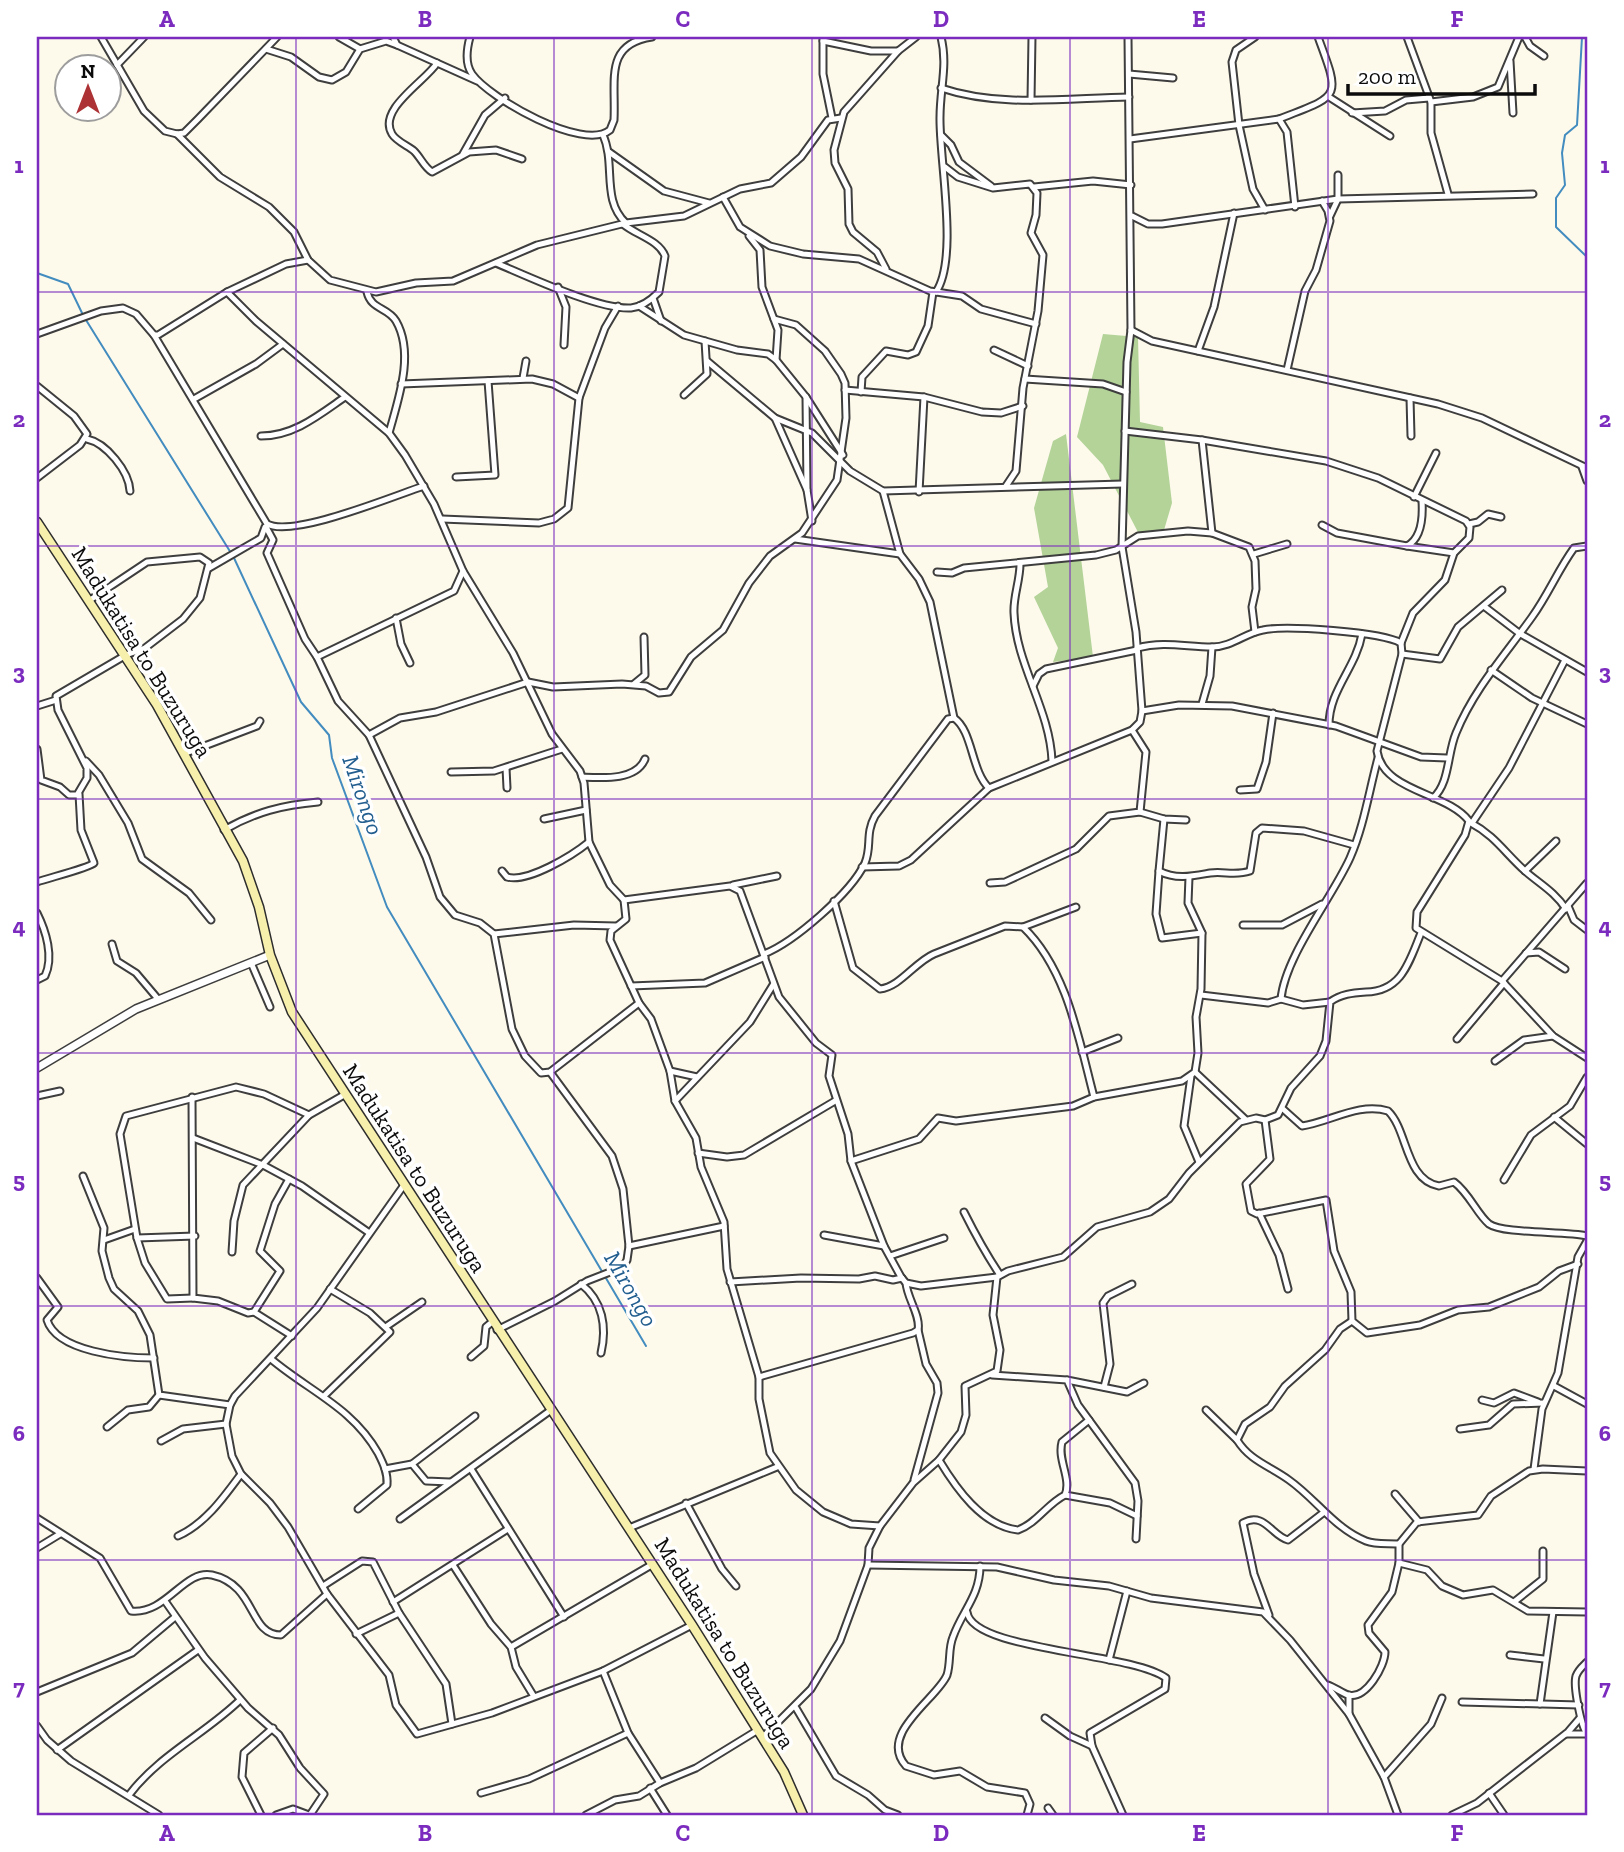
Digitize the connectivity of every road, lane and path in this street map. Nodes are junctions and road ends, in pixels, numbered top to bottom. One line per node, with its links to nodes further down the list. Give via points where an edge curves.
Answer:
1 (144, 37): 25 (street)
2 (278, 37): 20 (street)
3 (339, 37): 21 (street)
4 (393, 37): 19 (street)
5 (470, 37): 30 (street, via 469,68)
6 (652, 37): 44 (street, via 628,42 620,53 614,120)
7 (839, 37): 18 (street)
8 (916, 37): 22 (street)
9 (941, 37): 31 (street, via 946,67)
10 (1032, 37): 35 (street)
11 (1128, 37): 28 (street)
12 (1255, 37): 42 (street, via 1236,50 1231,62)
13 (1318, 37): 33 (street, via 1334,82)
14 (1406, 37): 36 (street)
15 (1519, 37): 23 (street)
16 (1525, 37): 24 (street)
17 (823, 39): 18 (street); 39 (street, via 823,74)
18 (834, 43): 22 (street)
19 (397, 45): 21 (street, via 386,41); 26 (street)
20 (266, 49): 21 (street, via 332,80 346,72); 43 (street, via 198,119)
21 (360, 49)
22 (898, 51): 40 (street)
23 (1510, 55): 36 (street, via 1503,79 1490,92); 38 (street)
24 (1545, 56)
25 (122, 60)
26 (437, 63): 30 (street); 49 (street, via 427,79 395,107 391,132 432,172)
27 (122, 74): 43 (street, via 144,111 166,131)
28 (1129, 74): 29 (street); 32 (street)
29 (1173, 78)
30 (480, 82): 34 (street)
31 (941, 88): 35 (street, via 962,95); 45 (street)
32 (1129, 97): 35 (street); 47 (street)
33 (1329, 97): 37 (street); 41 (street)
34 (505, 98): 44 (street, via 546,124 581,136); 49 (street, via 485,115)
35 (1031, 100)
36 (1430, 100): 37 (street, via 1406,100 1385,111); 56 (street, via 1431,133)
37 (1352, 113): 46 (street)
38 (1513, 113)
39 (832, 118): 40 (street); 58 (street, via 779,179)
40 (841, 118): 71 (street, via 834,155 848,189 849,224 877,252)
41 (1279, 119): 42 (street); 62 (street, via 1287,132)
42 (1238, 125): 47 (street); 63 (street, via 1255,196)
43 (177, 134): 69 (street, via 220,177 270,207 294,232)
44 (603, 135): 48 (street)
45 (941, 135): 51 (street); 55 (street, via 959,162)
46 (1390, 136)
47 (1130, 139): 53 (street)
48 (609, 152): 61 (street, via 656,187); 67 (street, via 613,204)
49 (463, 154): 50 (street, via 496,150)
50 (522, 159)
51 (945, 167): 55 (street, via 958,177); 75 (street, via 946,246 942,277)
52 (1338, 175): 59 (street)
53 (1131, 185): 54 (street, via 1093,181); 66 (street)
54 (1034, 187): 55 (street); 81 (street, via 1038,204 1031,233 1043,254)
55 (993, 188)
56 (1448, 194): 57 (street); 59 (street)
57 (1533, 194)
58 (723, 197): 61 (street); 68 (street)
59 (1338, 199): 60 (street); 65 (street)
60 (1322, 201): 62 (street); 65 (street)
61 (709, 203): 67 (street, via 684,216)
62 (1295, 206): 63 (street)
63 (1265, 210): 64 (street)
64 (1234, 213): 66 (street, via 1161,224); 89 (street, via 1214,307)
65 (1330, 215): 94 (street, via 1316,270 1305,291)
66 (1132, 216): 82 (street)
67 (625, 223): 70 (street, via 537,245); 76 (street, via 663,251 663,283)
68 (747, 233): 71 (street, via 788,251 859,260); 79 (street, via 760,250 762,287)
69 (308, 260): 73 (street, via 286,264); 74 (street, via 330,280)
70 (496, 262): 72 (street); 74 (street, via 453,281)
71 (886, 269): 75 (street)
72 (558, 287): 77 (street); 87 (street, via 566,312)
73 (227, 292): 84 (street); 86 (street)
74 (367, 292): 98 (street, via 372,304 397,323 403,341)
75 (934, 292): 81 (street, via 962,296 981,309); 101 (street, via 928,326 916,352 886,351 862,377)
76 (653, 298): 78 (street); 80 (street)
77 (618, 306): 78 (street); 107 (street)
78 (639, 306): 80 (street)
79 (774, 319): 90 (street, via 779,339); 100 (street, via 796,325 825,351 836,364)
80 (661, 321): 85 (street)
81 (1036, 324): 93 (street)
82 (1131, 330): 89 (street, via 1152,341); 102 (street)
83 (37, 334): 84 (street, via 113,309 129,310)
84 (154, 335): 109 (street)
85 (705, 341): 90 (street, via 757,351); 92 (street)
86 (283, 344): 104 (street); 109 (street)
87 (564, 345)
88 (994, 350): 93 (street)
89 (1198, 351): 94 (street)
90 (776, 360): 105 (street)
91 (526, 361): 95 (street)
92 (707, 361): 103 (street, via 707,374); 111 (street)
93 (1028, 366): 96 (street)
94 (1287, 370): 108 (street)
95 (523, 378): 97 (street); 107 (street, via 553,384)
96 (1025, 379): 102 (street, via 1103,384); 110 (street)
97 (488, 381): 98 (street); 123 (street, via 495,475)
98 (401, 384): 114 (street)
99 (37, 386): 117 (street, via 74,416)
100 (845, 390): 101 (street); 120 (street)
101 (861, 392): 106 (street)
102 (1126, 392): 113 (street)
103 (684, 395)
104 (345, 397): 114 (street); 115 (street, via 296,429)
105 (806, 397): 112 (street); 120 (street)
106 (924, 397): 110 (street, via 982,412 1001,413); 132 (street)
107 (579, 398): 136 (street, via 570,463 571,501 562,514 539,523)
108 (1410, 398): 116 (street); 122 (street, via 1482,418)
109 (194, 400): 141 (street)
110 (1023, 406): 128 (street, via 1016,471)
111 (775, 418): 112 (street); 129 (street)
112 (806, 430): 121 (street); 129 (street)
113 (1125, 431): 118 (street); 126 (street)
114 (389, 433): 127 (street)
115 (261, 436)
116 (1411, 436)
117 (87, 439): 124 (street); 130 (street, via 119,464)
118 (1202, 440): 133 (street, via 1326,461 1378,478); 142 (street)
119 (1436, 453): 133 (street)
120 (843, 455): 121 (street)
121 (841, 463): 131 (street); 137 (street, via 833,490)
122 (1584, 467): 125 (street)
123 (456, 477)
124 (37, 478)
125 (1587, 481)
126 (1123, 484): 128 (street); 147 (street)
127 (424, 486): 136 (street); 141 (street, via 323,521)
128 (1006, 486): 132 (street)
129 (807, 490): 137 (street)
130 (130, 491)
131 (883, 491): 132 (street); 149 (street)
132 (919, 492)
133 (1414, 497): 134 (street)
134 (1422, 501): 139 (street); 145 (street, via 1420,529)
135 (1501, 517): 139 (street, via 1488,514)
136 (442, 519): 153 (street)
137 (812, 521): 143 (street)
138 (37, 522): 156 (main road, Madukatisa to Buzuruga)
139 (1469, 524): 148 (street, via 1469,538)
140 (1322, 525): 145 (street, via 1337,533)
141 (266, 526): 152 (street, via 261,538); 168 (street, via 273,540 267,552 304,639)
142 (1212, 533): 147 (street, via 1138,536); 150 (street, via 1249,547)
143 (795, 539): 149 (street); 174 (street, via 771,556 749,583 726,627 691,657 669,692)
144 (1287, 544): 150 (street)
145 (1407, 546): 148 (street)
146 (1587, 546): 160 (street, via 1574,548)
147 (1122, 547): 151 (street, via 1096,555); 165 (street)
148 (1454, 553): 163 (street, via 1448,577 1413,613)
149 (900, 554): 182 (street, via 930,602)
150 (1254, 554): 159 (street)
151 (1020, 564): 154 (street); 175 (street, via 1014,611)
152 (209, 568): 156 (street, via 205,558 151,561); 167 (street, via 197,604 183,619 145,649)
153 (463, 571): 158 (street, via 454,591); 173 (street)
154 (937, 572)
155 (1502, 590): 157 (street)
156 (90, 600): 167 (main road, Madukatisa to Buzuruga)
157 (1485, 607): 160 (street); 166 (street, via 1458,627 1440,659)
158 (396, 618): 168 (street); 170 (street)
159 (1255, 632): 161 (street, via 1294,626); 164 (street, via 1236,643)
160 (1518, 633): 169 (street); 171 (street)
161 (1362, 634): 163 (street, via 1385,635); 185 (street, via 1357,657 1331,704)
162 (645, 636): 174 (street, via 645,675)
163 (1401, 643): 166 (street)
164 (1212, 647): 165 (street, via 1163,643); 178 (street)
165 (1137, 649): 175 (street, via 1046,669); 180 (street)
166 (1402, 654): 188 (street)
167 (126, 655): 176 (street, via 58,693); 191 (main road, Madukatisa to Buzuruga)
168 (317, 657): 187 (street, via 340,706)
169 (1565, 660): 172 (street); 177 (street)
170 (410, 663)
171 (1491, 670): 177 (street); 193 (street, via 1461,721)
172 (1587, 672)
173 (528, 682): 174 (street, via 553,687); 187 (street, via 436,712 400,718); 190 (street)
174 (632, 685)
175 (1033, 686): 196 (street, via 1045,716)
176 (56, 700): 179 (street); 194 (street)
177 (1542, 702): 184 (street); 211 (street, via 1509,768)
178 (1202, 704): 180 (street); 181 (street)
179 (37, 706)
180 (1142, 711): 186 (street)
181 (1273, 713): 185 (street); 202 (street, via 1257,789)
182 (954, 718): 201 (street, via 962,726); 216 (street, via 948,719 875,816 867,833)
183 (260, 720): 191 (street, via 257,726)
184 (1587, 724)
185 (1329, 725): 188 (street)
186 (1132, 730): 196 (street); 207 (street, via 1146,752)
187 (369, 735): 239 (street, via 443,902 454,915 480,923)
188 (1379, 743): 192 (street); 193 (street, via 1420,757)
189 (37, 749): 203 (street, via 41,780 69,795)
190 (562, 749): 197 (street); 199 (street)
191 (186, 753): 212 (main road, Madukatisa to Buzuruga)
192 (1378, 758): 204 (street, via 1395,778); 215 (street)
193 (1447, 758): 204 (street, via 1446,776)
194 (84, 759): 203 (street, via 87,778); 232 (street, via 128,822 142,859 189,893)
195 (645, 759): 199 (street, via 639,769 624,775)
196 (1052, 761): 201 (street)
197 (506, 768): 198 (street, via 486,773); 200 (street)
198 (451, 772)
199 (582, 777): 206 (street)
200 (507, 788)
201 (989, 788): 216 (street, via 911,860 900,866)
202 (1240, 790)
203 (79, 793): 222 (street, via 81,830 94,863)
204 (1433, 798): 211 (street)
205 (317, 802): 212 (street, via 262,811)
206 (586, 810): 208 (street); 214 (street)
207 (1140, 812): 209 (street); 223 (street, via 1109,816 1076,849 1005,882)
208 (544, 819)
209 (1164, 819): 210 (street); 218 (street)
210 (1186, 820)
211 (1470, 822): 219 (street, via 1495,839); 238 (street, via 1416,912 1414,924)
212 (224, 830): 242 (main road, Madukatisa to Buzuruga, via 252,884)
213 (1556, 841): 219 (street)
214 (589, 842): 217 (street, via 572,855 521,878 507,877); 226 (street, via 610,885)
215 (1354, 845): 221 (street, via 1304,831 1262,828 1255,833 1250,871); 228 (street, via 1345,869)
216 (862, 867): 227 (street)
217 (502, 871)
218 (1159, 871): 221 (street); 237 (street, via 1156,914 1162,938)
219 (1525, 872): 230 (street)
220 (777, 876): 225 (street)
221 (1189, 877): 237 (street, via 1188,903)
222 (37, 882)
223 (990, 883)
224 (1587, 883): 230 (street)
225 (730, 886): 226 (street); 243 (street, via 740,891)
226 (624, 900): 234 (street, via 626,919)
227 (834, 901): 235 (street, via 853,968 880,989 924,958 1005,926); 243 (street)
228 (1322, 904): 233 (street, via 1282,925); 252 (street, via 1284,982)
229 (1076, 907): 235 (street)
230 (1567, 907): 236 (street); 241 (street)
231 (37, 912): 246 (street, via 46,934 49,964 45,976)
232 (211, 920)
233 (1243, 925)
234 (618, 926): 239 (street, via 574,925); 249 (street, via 611,931 610,940)
235 (1023, 927): 259 (street, via 1056,974)
236 (1587, 930)
237 (1202, 933): 250 (street)
238 (1421, 933): 247 (street); 253 (street, via 1404,972 1391,986)
239 (494, 934): 264 (street, via 512,1029 533,1066 541,1073)
240 (112, 944): 251 (street, via 117,961 136,973)
241 (1526, 953): 245 (street, via 1539,952); 247 (street)
242 (270, 955): 244 (street); 269 (main road, Madukatisa to Buzuruga, via 292,1012)
243 (765, 956): 248 (street); 249 (street, via 705,983)
244 (252, 965): 251 (street); 255 (street)
245 (1565, 969)
246 (37, 979)
247 (1503, 982): 256 (street); 258 (street)
248 (773, 985): 266 (street, via 750,1022); 274 (street, via 816,1043 830,1052)
249 (631, 986): 254 (street)
250 (1200, 995): 252 (street, via 1268,1003); 265 (street)
251 (158, 999): 262 (street)
252 (1281, 999): 253 (street, via 1303,1005)
253 (1330, 1002): 275 (street, via 1320,1056 1291,1088)
254 (639, 1003): 263 (street, via 651,1018); 264 (street)
255 (270, 1007)
256 (1553, 1036): 260 (street); 261 (street, via 1524,1040)
257 (1118, 1038): 259 (street)
258 (1457, 1039)
259 (1082, 1052): 272 (street)
260 (1587, 1058)
261 (1495, 1061)
262 (37, 1068)
263 (670, 1071): 266 (street); 273 (street)
264 (550, 1072): 301 (street, via 612,1156 623,1189)
265 (1193, 1074): 272 (street, via 1159,1086); 278 (street); 284 (street, via 1184,1126)
266 (697, 1077): 273 (street)
267 (1587, 1077): 277 (street, via 1570,1105)
268 (60, 1091): 270 (street)
269 (344, 1095): 276 (street); 289 (main road, Madukatisa to Buzuruga)
270 (37, 1096)
271 (192, 1097): 276 (street, via 236,1087); 280 (street); 293 (street, via 126,1116 121,1122)
272 (1094, 1097): 283 (street, via 1073,1106 956,1121 938,1118 911,1144)
273 (675, 1101): 282 (street, via 693,1132)
274 (835, 1101): 282 (street, via 744,1155); 283 (street, via 848,1134)
275 (1283, 1109): 279 (street); 299 (street, via 1303,1126 1362,1110 1388,1111 1429,1184 1458,1184 1493,1226)
276 (309, 1115): 285 (street)
277 (1554, 1118): 281 (street); 288 (street, via 1531,1135)
278 (1245, 1119): 279 (street); 284 (street)
279 (1265, 1120): 291 (street, via 1270,1159 1246,1184 1251,1210)
280 (193, 1138): 285 (street); 295 (street)
281 (1587, 1144)
282 (698, 1153): 292 (street)
283 (851, 1161): 302 (street)
284 (1199, 1162): 306 (street, via 1169,1199 1150,1212 1097,1227 1063,1256)
285 (263, 1165): 287 (street); 303 (street, via 243,1185)
286 (83, 1176): 300 (street, via 104,1228)
287 (289, 1179): 294 (street); 316 (street, via 260,1251 280,1271)
288 (1504, 1180)
289 (404, 1185): 294 (street); 319 (main road, Madukatisa to Buzuruga)
290 (964, 1212): 306 (street)
291 (1259, 1213): 313 (street, via 1279,1255); 317 (street, via 1326,1200 1334,1251 1351,1292)
292 (724, 1226): 301 (street); 309 (street)
293 (135, 1229): 297 (street); 300 (street)
294 (369, 1232): 312 (street)
295 (195, 1236): 297 (street); 314 (street)
296 (824, 1236): 302 (street)
297 (137, 1238): 314 (street, via 145,1263 167,1299)
298 (944, 1238): 304 (street)
299 (1587, 1238): 305 (street)
300 (104, 1240): 324 (street, via 109,1278 114,1289 138,1311)
301 (629, 1246): 310 (street, via 623,1267)
302 (884, 1246): 304 (street)
303 (232, 1252)
304 (890, 1256): 308 (street)
305 (1578, 1264): 317 (street, via 1559,1270 1539,1287 1496,1304 1458,1310 1420,1325 1367,1333); 330 (street)
306 (998, 1276): 308 (street, via 921,1286); 326 (street, via 993,1315 1000,1350)
307 (37, 1279): 324 (street, via 58,1307 47,1320 54,1335 86,1349)
308 (904, 1280): 309 (street, via 875,1276); 320 (street)
309 (730, 1282): 327 (street)
310 (581, 1283): 319 (street, via 555,1301); 322 (street, via 594,1296 602,1317)
311 (1132, 1284): 331 (street, via 1102,1303 1110,1364)
312 (330, 1289): 318 (street); 321 (street)
313 (1288, 1289)
314 (193, 1298): 316 (street)
315 (422, 1302): 318 (street)
316 (254, 1312): 321 (street)
317 (1352, 1321): 345 (street, via 1270,1408 1245,1424)
318 (387, 1326): 333 (street, via 389,1334)
319 (495, 1326): 323 (street, via 486,1327 484,1346); 338 (main road, Madukatisa to Buzuruga)
320 (918, 1330): 327 (street); 356 (street, via 938,1393)
321 (292, 1336): 325 (street)
322 (601, 1353)
323 (471, 1357)
324 (154, 1358): 332 (street)
325 (271, 1359): 333 (street); 337 (street)
326 (992, 1375): 328 (street); 347 (street, via 965,1386 965,1422)
327 (759, 1377): 349 (street, via 764,1432)
328 (1067, 1380): 331 (street); 341 (street)
329 (1144, 1383): 331 (street, via 1127,1392)
330 (1554, 1386): 335 (street); 336 (street)
331 (1104, 1387)
332 (159, 1395): 337 (street); 343 (street, via 149,1407 128,1409)
333 (324, 1396): 350 (street, via 364,1430)
334 (1482, 1400): 335 (street, via 1494,1403 1514,1393)
335 (1541, 1403): 344 (street, via 1513,1404 1489,1425); 352 (street)
336 (1587, 1404)
337 (230, 1405): 342 (street)
338 (551, 1410): 351 (street); 367 (main road, Madukatisa to Buzuruga)
339 (1206, 1410): 345 (street)
340 (475, 1416): 348 (street)
341 (1089, 1420): 358 (street, via 1062,1442); 362 (street, via 1135,1483)
342 (226, 1424): 346 (street, via 183,1429); 354 (street)
343 (107, 1427)
344 (1460, 1429)
345 (1237, 1440): 361 (street, via 1254,1460 1302,1490)
346 (161, 1441)
347 (939, 1460): 356 (street); 358 (street, via 962,1497 1011,1529 1027,1526)
348 (412, 1464): 350 (street); 355 (street, via 426,1481)
349 (777, 1467): 359 (street); 366 (street, via 824,1513 851,1524)
350 (385, 1469): 360 (street, via 385,1489)
351 (471, 1469): 355 (street); 368 (street)
352 (1534, 1469): 353 (street); 365 (street, via 1491,1496 1478,1515)
353 (1587, 1471)
354 (241, 1474): 370 (street, via 223,1499); 380 (street, via 288,1527)
355 (452, 1482): 364 (street)
356 (913, 1483): 366 (street)
357 (1395, 1494): 365 (street)
358 (1065, 1495): 362 (street, via 1110,1503)
359 (687, 1503): 367 (street); 381 (street)
360 (358, 1509)
361 (1323, 1513): 372 (street, via 1369,1543); 391 (street, via 1288,1540 1262,1521 1243,1523)
362 (1137, 1516): 371 (street)
363 (37, 1518): 369 (street)
364 (400, 1519)
365 (1419, 1522): 372 (street)
366 (880, 1526): 378 (street, via 869,1548)
367 (629, 1528): 376 (main road, Madukatisa to Buzuruga)
368 (508, 1529): 377 (street); 393 (street)
369 (60, 1534): 373 (street); 384 (street, via 100,1558 131,1611)
370 (178, 1536)
371 (1136, 1539)
372 (1399, 1544): 375 (street)
373 (37, 1549)
374 (1543, 1551): 386 (street, via 1543,1579)
375 (1399, 1563): 386 (street, via 1427,1570 1454,1592 1471,1595 1493,1590); 406 (street, via 1390,1597 1368,1625 1385,1652 1384,1660 1369,1686)
376 (653, 1564): 393 (street); 394 (main road, Madukatisa to Buzuruga)
377 (453, 1565): 385 (street); 396 (street)
378 (868, 1565): 379 (street); 412 (street, via 844,1635)
379 (980, 1566): 382 (street); 387 (street, via 978,1588)
380 (323, 1586): 383 (street); 385 (street, via 369,1559)
381 (736, 1586)
382 (1127, 1591): 391 (street); 400 (street)
383 (327, 1594): 384 (street, via 281,1636 262,1627 237,1586 212,1575 192,1579); 395 (street)
384 (165, 1601): 392 (street)
385 (393, 1602): 390 (street)
386 (1514, 1602): 388 (street, via 1528,1611)
387 (967, 1612): 400 (street, via 976,1628 1021,1645 1054,1647); 441 (street, via 952,1638 947,1675 916,1711 901,1737 900,1754 906,1766 923,1773 960,1771 987,1787 1025,1793 1030,1804)
388 (1553, 1612): 389 (street); 399 (street)
389 (1587, 1612)
390 (399, 1613): 395 (street); 416 (street, via 446,1684)
391 (1269, 1615): 403 (street)
392 (175, 1617): 397 (street); 404 (street, via 132,1653)
393 (564, 1617): 396 (street)
394 (692, 1625): 402 (street); 420 (main road, Madukatisa to Buzuruga)
395 (356, 1634): 416 (street, via 389,1675 396,1705 413,1732 423,1734)
396 (511, 1647): 405 (street, via 516,1667)
397 (198, 1650): 408 (street); 424 (street)
398 (1510, 1655): 399 (street)
399 (1544, 1659): 410 (street)
400 (1109, 1660): 423 (street, via 1157,1673 1168,1684 1150,1699 1092,1729)
401 (1587, 1662): 411 (street, via 1576,1676)
402 (603, 1671): 405 (street); 419 (street)
403 (1325, 1683): 406 (street); 413 (street)
404 (37, 1692)
405 (533, 1695): 416 (street)
406 (1349, 1695): 413 (street)
407 (1442, 1698): 425 (street, via 1431,1724)
408 (240, 1700): 418 (street); 430 (street, via 162,1759)
409 (1462, 1702): 410 (street)
410 (1540, 1704): 411 (street)
411 (1579, 1704): 415 (street)
412 (796, 1708): 420 (street); 440 (street, via 836,1776)
413 (1349, 1714): 425 (street)
414 (1045, 1718): 423 (street)
415 (1580, 1718): 421 (street); 422 (street)
416 (452, 1724)
417 (37, 1726): 424 (street)
418 (273, 1728): 434 (street, via 244,1753 242,1777); 436 (street, via 324,1794)
419 (628, 1733): 426 (street); 428 (street, via 529,1779)
420 (761, 1734): 426 (street); 439 (main road, Madukatisa to Buzuruga)
421 (1566, 1734): 422 (street); 429 (street)
422 (1587, 1734)
423 (1092, 1746): 432 (street)
424 (57, 1750): 430 (street)
425 (1384, 1777): 443 (street)
426 (660, 1783): 427 (street)
427 (650, 1788): 437 (street); 438 (street)
428 (481, 1793)
429 (1489, 1793): 444 (street); 445 (street)
430 (129, 1795): 433 (street)
431 (1048, 1808): 442 (street)
432 (1120, 1814)
433 (159, 1815)
434 (261, 1815)
435 (276, 1815): 436 (street, via 293,1809)
436 (309, 1815)
437 (586, 1815)
438 (667, 1815)
439 (803, 1815)
440 (898, 1815)
441 (1027, 1815)
442 (1053, 1815)
443 (1398, 1815)
444 (1452, 1815)
445 (1503, 1815)

